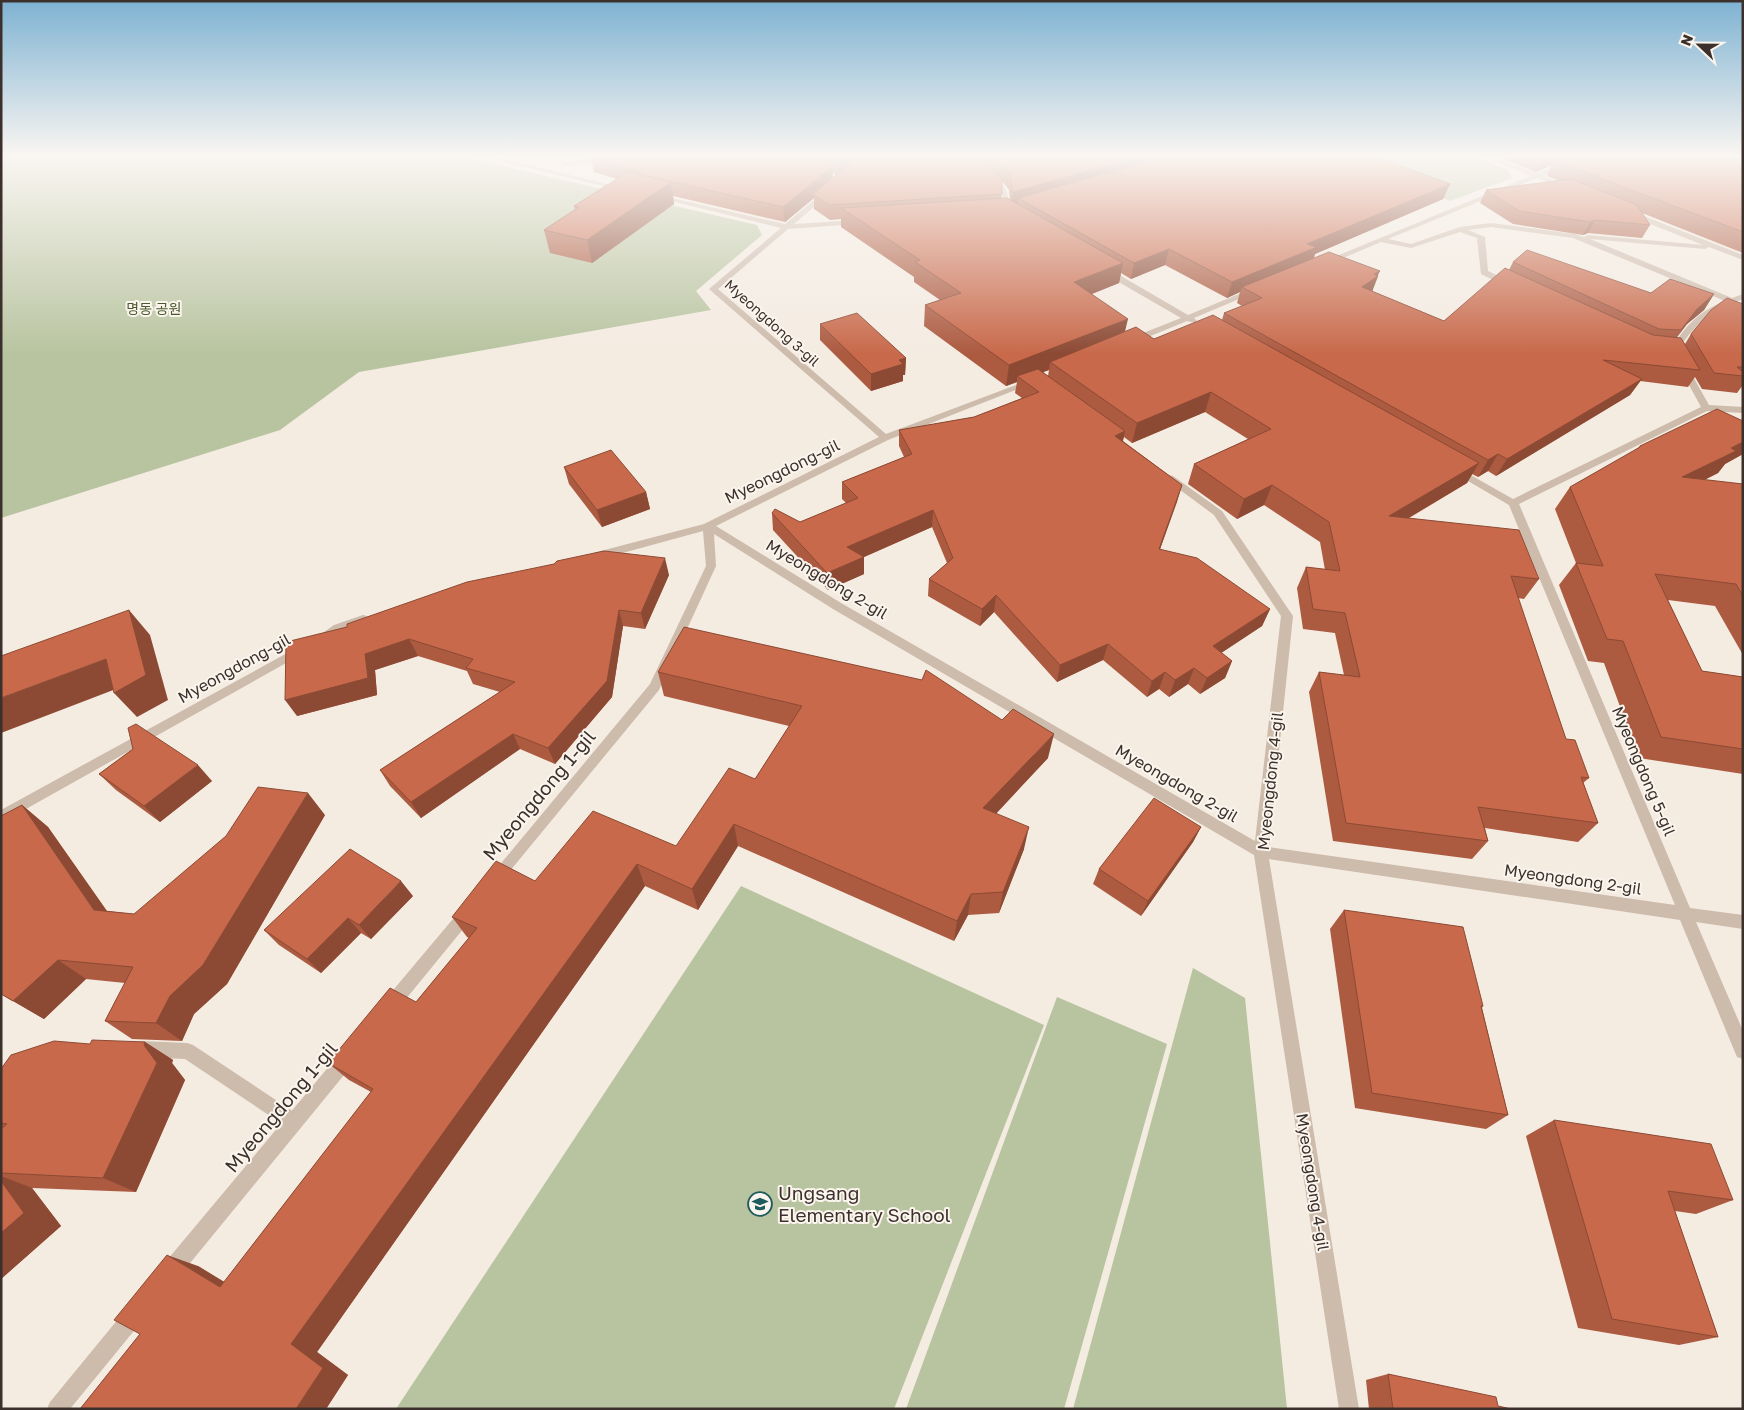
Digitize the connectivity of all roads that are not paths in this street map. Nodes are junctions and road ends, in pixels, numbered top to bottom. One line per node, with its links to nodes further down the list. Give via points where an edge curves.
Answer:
1 (768, 223): 6 (street)
2 (791, 223): 6 (street)
3 (850, 223): 6 (street)
4 (1422, 223): 9 (street)
5 (1655, 223): 10 (street)
6 (786, 227): 26 (street, Myeongdong 3-gil, via 713,289)
7 (1460, 230): 8 (street, via 1491,225); 9 (street, via 1411,246); 15 (street, via 1481,237 1484,272)
8 (1575, 236): 10 (street); 17 (street)
9 (1380, 240): 13 (street)
10 (1720, 248): 11 (street)
11 (1743, 258)
12 (1097, 266): 18 (street)
13 (1316, 266)
14 (1261, 288): 18 (street)
15 (1520, 289)
16 (1743, 296): 17 (street)
17 (1730, 300): 22 (street, via 1689,326 1669,350)
18 (1188, 318): 19 (street); 20 (street)
19 (1205, 328)
20 (1126, 344)
21 (1041, 382): 26 (street, Myeongdong-gil)
22 (1706, 408): 23 (street); 29 (street)
23 (1728, 409): 24 (street); 25 (street)
24 (1743, 410)
25 (1738, 423)
26 (885, 438): 30 (street, Myeongdong-gil)
27 (1445, 464): 29 (street)
28 (1163, 473): 34 (street, Myeongdong 4-gil, via 1218,513 1287,616)
29 (1513, 503): 35 (street, Myeongdong 5-gil)
30 (708, 526): 31 (street, Myeongdong-gil); 34 (street, Myeongdong 2-gil, via 837,606); 37 (street, Myeongdong 1-gil, via 711,566 655,687)
31 (584, 560)
32 (371, 616): 33 (street, Myeongdong-gil, via 338,628)
33 (1, 817)
34 (1262, 852): 35 (street, Myeongdong 2-gil); 45 (street, Myeongdong 4-gil)
35 (1686, 914): 36 (street, Myeongdong 2-gil); 40 (street, Myeongdong 5-gil)
36 (1743, 922)
37 (383, 1015)
38 (357, 1046): 41 (street, Myeongdong 1-gil)
39 (128, 1048): 41 (street, via 188,1051)
40 (1743, 1051)
41 (294, 1122): 42 (street, Myeongdong 1-gil)
42 (163, 1281)
43 (144, 1303): 44 (street)
44 (57, 1409)
45 (1349, 1409)

